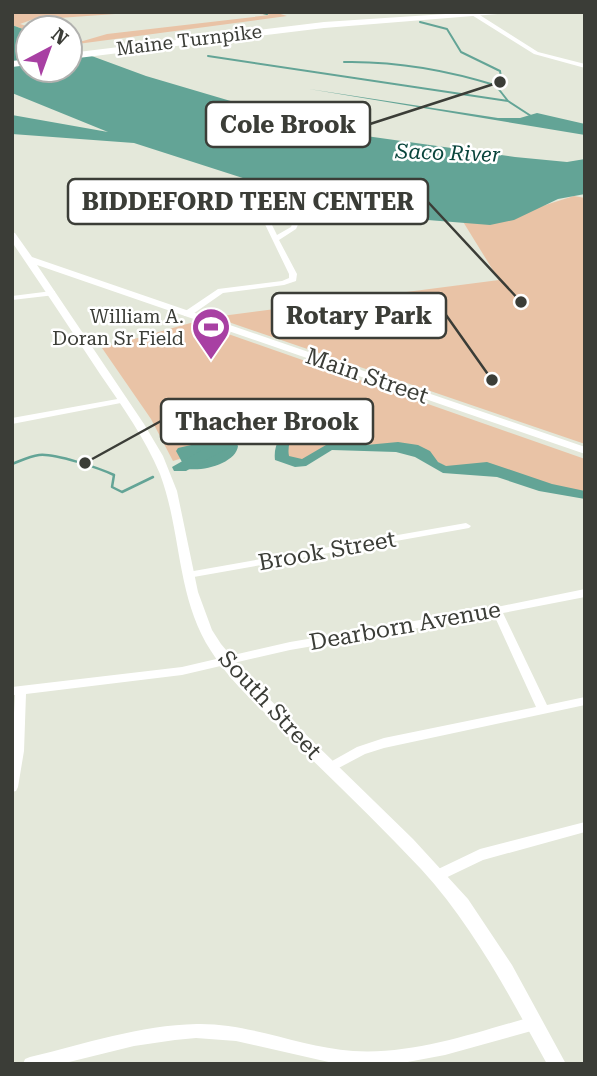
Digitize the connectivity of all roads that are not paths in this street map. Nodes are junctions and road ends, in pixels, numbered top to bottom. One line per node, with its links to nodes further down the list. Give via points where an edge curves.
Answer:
1 (424, 12): 4 (highway, Maine Turnpike, via 262,26)
2 (470, 12): 6 (street, via 536,53)
3 (518, 12): 4 (highway, Maine Turnpike, via 324,24)
4 (92, 50): 5 (highway, Maine Turnpike)
5 (84, 51)
6 (585, 66)
7 (12, 235): 9 (street, South Street)
8 (275, 239): 8 (street, via 264,216 297,216 295,226); 12 (street, via 293,279 224,291)
9 (31, 260): 10 (street, South Street); 12 (street, Main Street)
10 (52, 293): 11 (street); 13 (street, South Street)
11 (12, 298)
12 (187, 314): 15 (street, Main Street)
13 (123, 400): 14 (street); 17 (street, South Street, via 166,476)
14 (12, 421)
15 (585, 451)
16 (466, 526): 17 (street, Brook Street)
17 (188, 575): 20 (street, South Street, via 203,624)
18 (585, 593): 19 (street, Dearborn Avenue)
19 (497, 611): 20 (street, Dearborn Avenue, via 290,646); 23 (street)
20 (227, 662): 21 (street, Dearborn Avenue, via 144,677); 24 (street, South Street)
21 (17, 690): 25 (street, via 18,751)
22 (585, 701): 23 (street)
23 (542, 709): 24 (street, via 384,743)
24 (329, 768): 27 (street, South Street)
25 (12, 787)
26 (585, 827): 27 (street, via 480,855)
27 (437, 876): 28 (street, South Street, via 487,940)
28 (535, 1023): 29 (street, via 388,1057 350,1058 199,1031); 30 (street, South Street)
29 (30, 1064)
30 (556, 1064)

